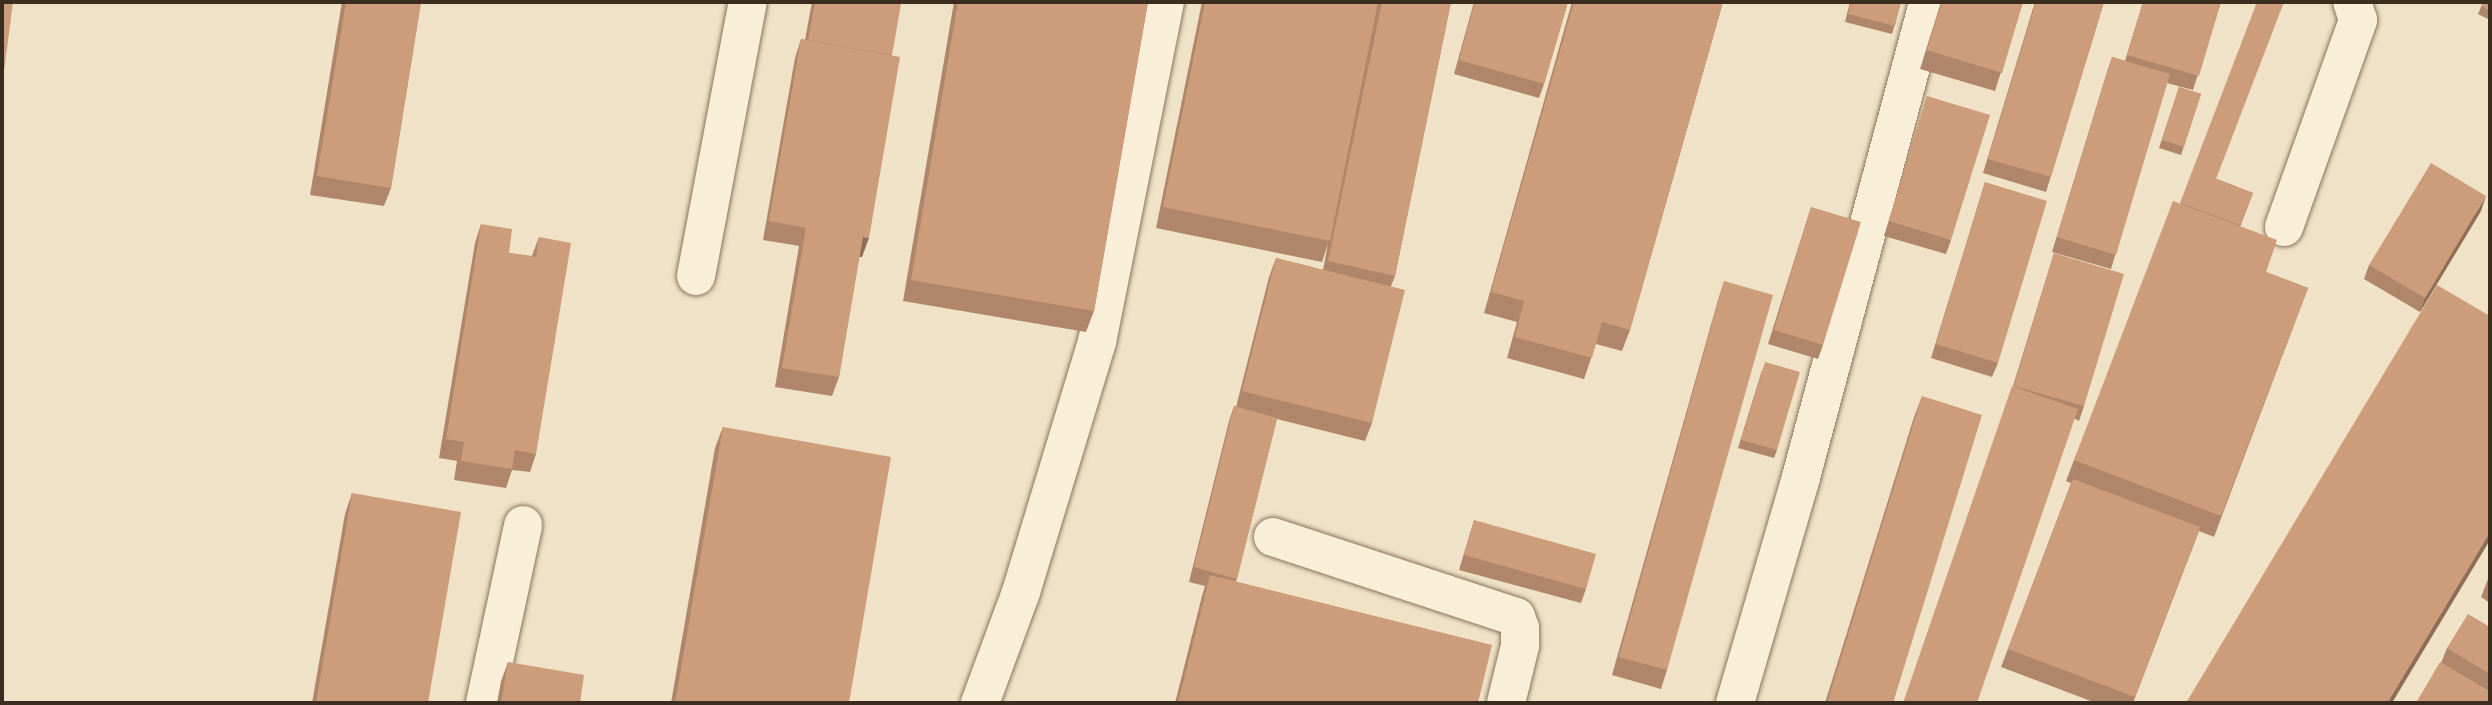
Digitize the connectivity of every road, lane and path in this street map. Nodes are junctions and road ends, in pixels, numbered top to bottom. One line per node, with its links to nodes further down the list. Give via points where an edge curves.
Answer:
1 (748, 2): 6 (lane)
2 (1165, 2): 10 (lane, via 1097,342 1021,592)
3 (1928, 2): 12 (lane, via 1808,455)
4 (2353, 2): 5 (lane, via 2358,20)
5 (2284, 227)
6 (696, 276)
7 (523, 525): 9 (lane)
8 (1273, 537): 11 (lane, via 1516,617 1520,646)
9 (485, 703)
10 (979, 703)
11 (1506, 703)
12 (1735, 703)

